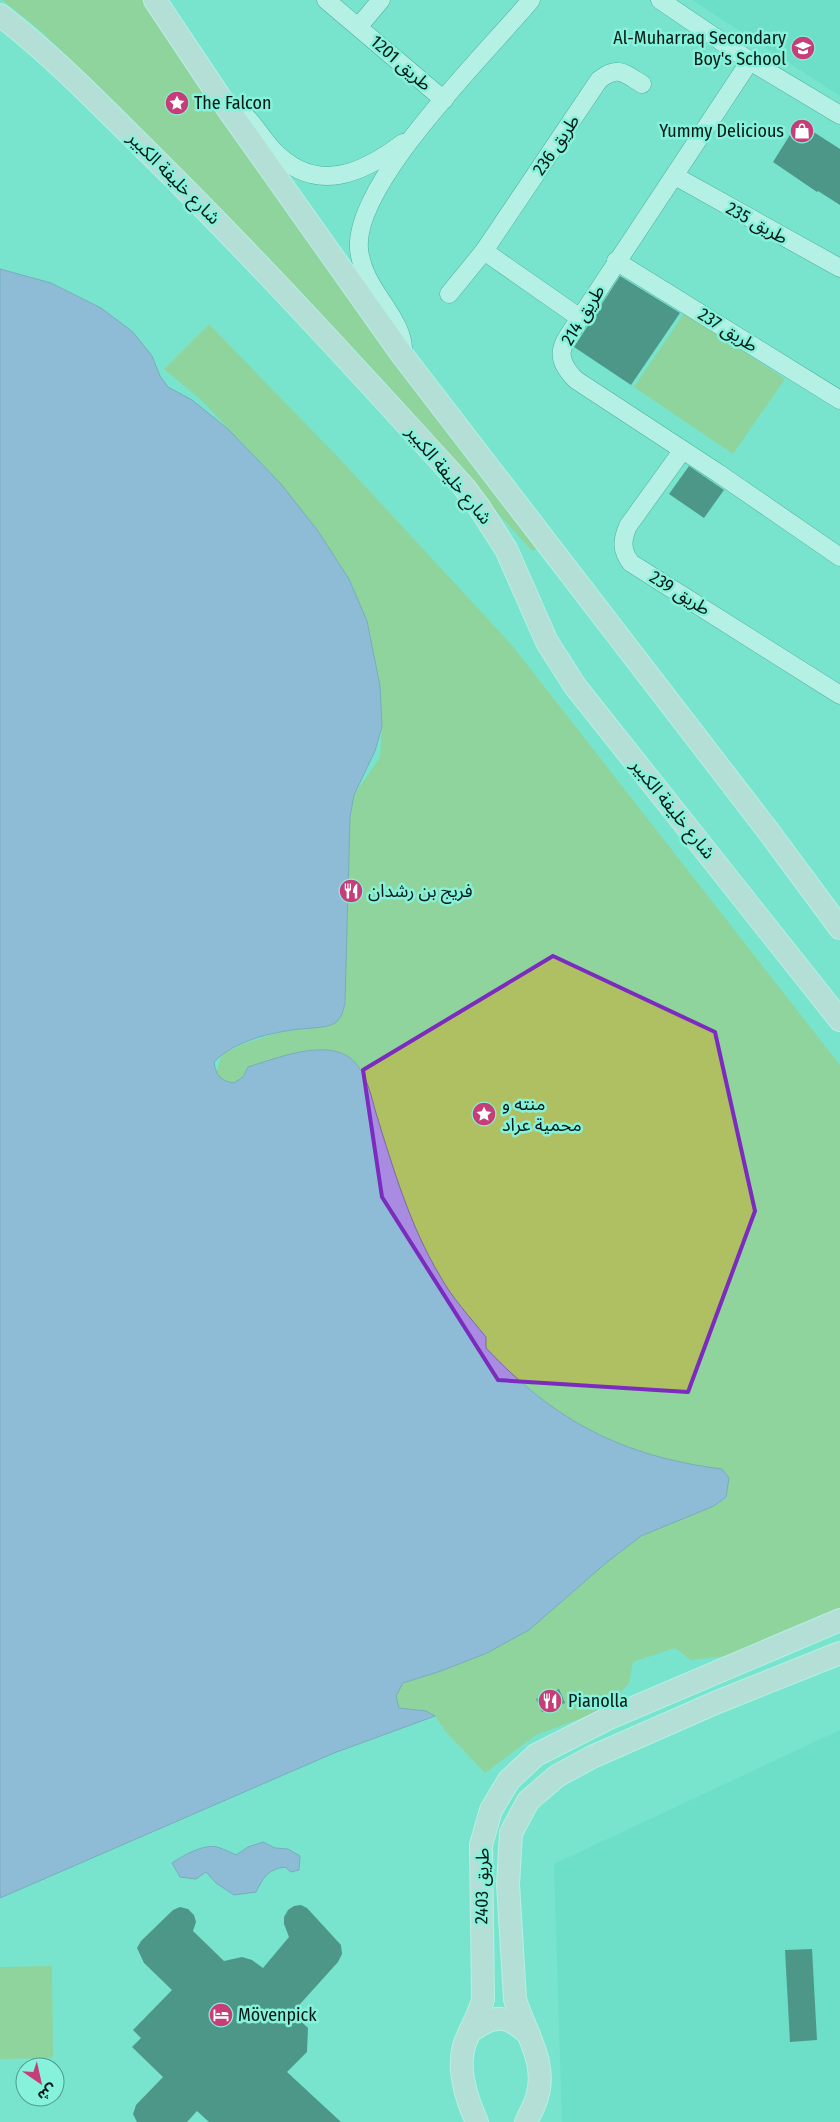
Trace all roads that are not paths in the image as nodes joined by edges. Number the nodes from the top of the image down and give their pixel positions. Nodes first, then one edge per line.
1 (155, 0) edge
2 (326, 0) edge
3 (381, 0) edge
4 (531, 0) edge
5 (660, 0) edge
6 (0, 15) edge
7 (358, 26) junction
8 (750, 61) junction
9 (642, 84) dead end
10 (444, 100) junction
11 (223, 102) junction
12 (840, 115) edge
13 (415, 133) junction
14 (675, 176) junction
15 (484, 251) junction
16 (616, 261) junction
17 (840, 268) edge
18 (449, 294) dead end
19 (580, 318) junction
20 (403, 356) junction
21 (840, 400) edge
22 (682, 452) junction
23 (840, 557) edge
24 (840, 695) edge
25 (840, 928) edge
26 (840, 1020) edge
27 (840, 1620) edge
28 (840, 1653) edge
29 (684, 1687) junction
30 (695, 1712) junction
31 (470, 2032) junction
32 (529, 2036) junction
33 (478, 2118) edge
34 (525, 2118) edge

1 - 11 main road, شارع خليفة الكبير
2 - 7 street, طريق 1201
3 - 7 street, طريق 1201
4 - 10 street
5 - 8 street
6 - 26 main road, شارع خليفة الكبير
7 - 10 street, طريق 1201
8 - 12 street
8 - 14 street, طريق 214
9 - 15 street, طريق 236
10 - 13 street
11 - 13 street
11 - 20 main road, شارع خليفة الكبير
13 - 20 street
14 - 16 street, طريق 214
14 - 17 street, طريق 235
15 - 18 street, طريق 236
15 - 19 street
16 - 19 street, طريق 214
16 - 21 street, طريق 237
19 - 22 street, طريق 214
20 - 25 main road, شارع خليفة الكبير
22 - 23 street, طريق 214
22 - 24 street, طريق 239
27 - 29 main road, طريق 2403
28 - 30 main road, طريق 2403
29 - 30 main road
29 - 31 main road, طريق 2403
30 - 32 main road, طريق 2403
31 - 32 main road
31 - 33 main road, طريق 2403
32 - 34 main road, طريق 2403

